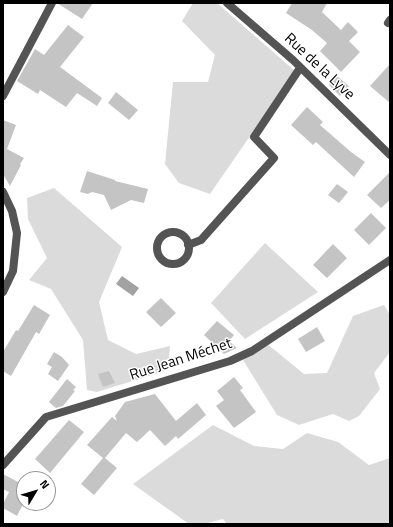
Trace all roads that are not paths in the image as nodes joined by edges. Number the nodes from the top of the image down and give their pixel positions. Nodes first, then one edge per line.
1 (52, 3) edge
2 (227, 3) edge
3 (300, 68) junction
4 (3, 96) edge
5 (390, 154) edge
6 (3, 192) edge
7 (188, 245) dead end
8 (390, 260) edge
9 (3, 292) edge
10 (3, 465) edge

1 - 4 street
2 - 3 street, Rue de la Lyve
3 - 5 street, Rue de la Lyve
3 - 7 street
6 - 9 street
8 - 10 street, Rue Jean Méchet

